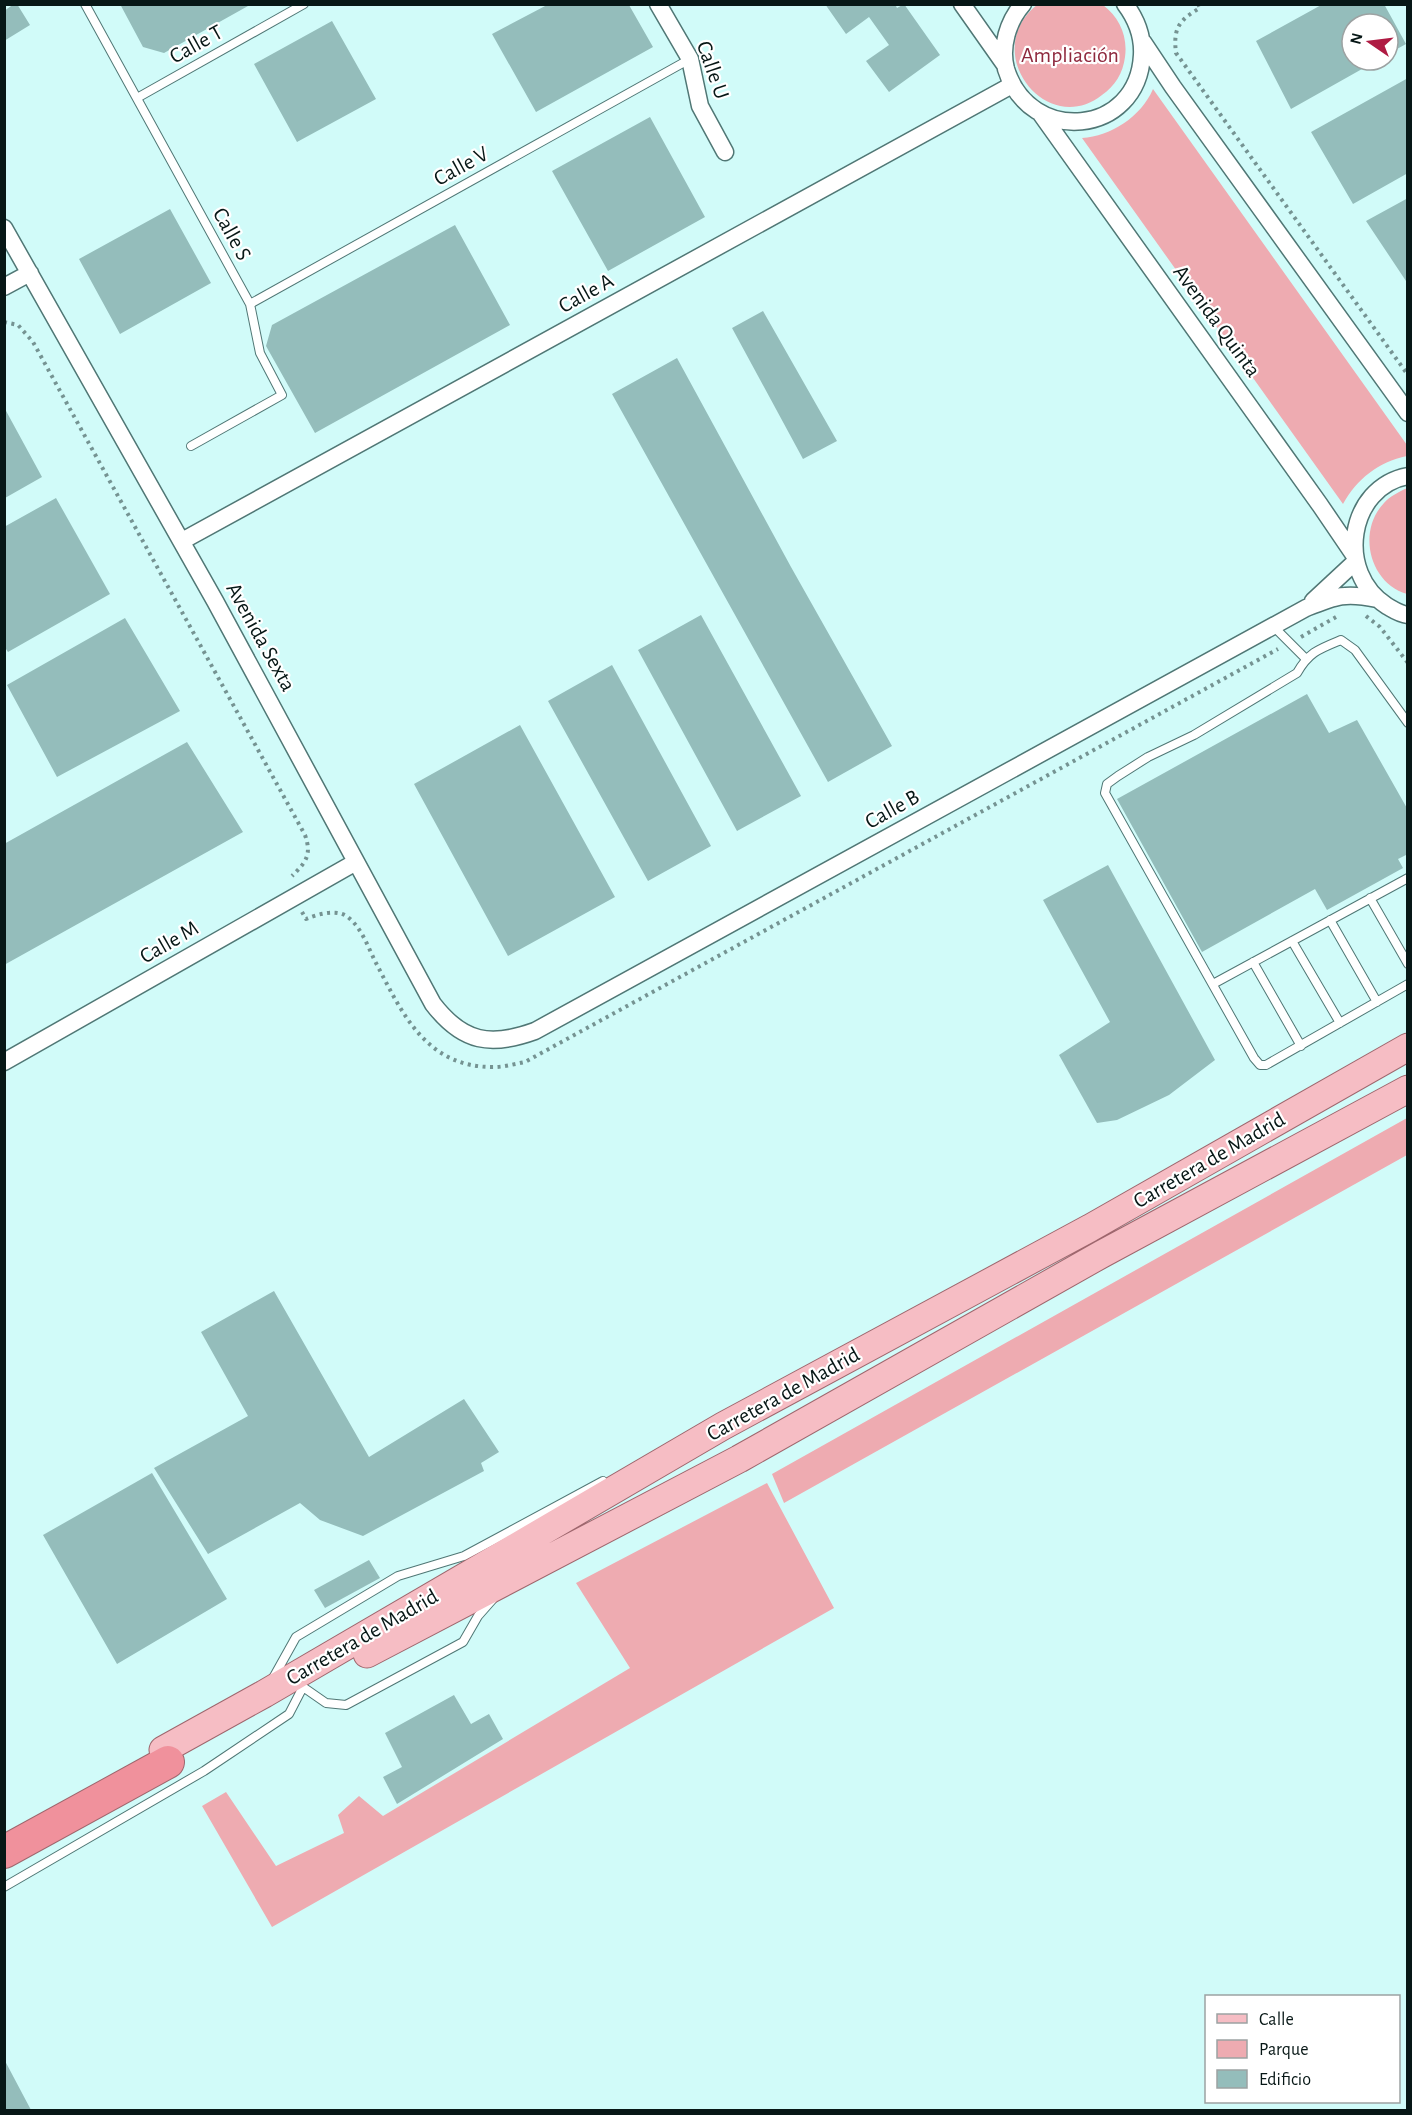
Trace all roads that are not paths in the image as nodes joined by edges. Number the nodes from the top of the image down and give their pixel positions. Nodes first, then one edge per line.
1 (85, 4) edge
2 (304, 4) edge
3 (658, 4) edge
4 (962, 4) edge
5 (1023, 4) edge
6 (1125, 4) edge
7 (1143, 42) junction
8 (690, 58) junction
9 (1005, 65) junction
10 (1012, 85) junction
11 (137, 98) junction
12 (1041, 114) junction
13 (725, 152) dead end
14 (4, 228) edge
15 (30, 273) junction
16 (4, 287) edge
17 (250, 304) junction
18 (1407, 413) edge
19 (191, 446) dead end
20 (1407, 476) edge
21 (182, 541) junction
22 (1354, 559) junction
23 (1377, 599) junction
24 (1306, 608) junction
25 (1405, 618) edge
26 (1273, 626) junction
27 (1306, 658) junction
28 (1407, 723) edge
29 (356, 862) junction
30 (1407, 878) edge
31 (1370, 898) junction
32 (1330, 920) junction
33 (1292, 941) junction
34 (1253, 962) junction
35 (1407, 964) edge
36 (1213, 984) junction
37 (1407, 984) edge
38 (1377, 1002) junction
39 (1340, 1023) junction
40 (497, 1041) joint
41 (1301, 1046) junction
42 (1407, 1047) edge
43 (4, 1062) edge
44 (1407, 1089) edge
45 (723, 1426) junction
46 (680, 1442) dead end
47 (607, 1479) dead end
48 (512, 1577) junction
49 (303, 1688) junction
50 (264, 1694) junction
51 (165, 1756) junction
52 (4, 1838) edge
53 (4, 1852) edge
54 (4, 1887) edge

1 - 11 lane, Calle S
2 - 11 lane, Calle T
3 - 8 street, Calle U
4 - 9 street
5 - 9 street
6 - 7 street
7 - 12 street
7 - 18 street
8 - 13 street, Calle U
8 - 17 lane, Calle V
9 - 10 street
10 - 12 street, Avenida Quinta
10 - 21 street, Calle A
11 - 17 lane, Calle S
12 - 22 street, Avenida Quinta
14 - 15 street, Avenida Sexta
15 - 16 street
15 - 21 street, Avenida Sexta
17 - 19 lane, Calle S
20 - 22 street
21 - 29 street, Avenida Sexta
22 - 23 street, Avenida Quinta
22 - 24 street, Calle B
23 - 24 street, Calle B
23 - 25 street
24 - 26 street, Calle B
26 - 27 lane
26 - 40 street, Calle B
27 - 28 lane
27 - 36 lane
29 - 40 street, Avenida Sexta
29 - 43 street, Calle M
30 - 31 lane
31 - 32 lane
31 - 35 lane
32 - 33 lane
32 - 38 lane
33 - 34 lane
33 - 39 lane
34 - 36 lane
34 - 41 lane
36 - 41 lane
37 - 38 lane
38 - 39 lane
39 - 41 lane
42 - 45 main road, Carretera de Madrid
44 - 48 main road, Carretera de Madrid
45 - 46 lane
45 - 50 main road, Carretera de Madrid
47 - 50 lane
48 - 49 main road, Carretera de Madrid
48 - 49 lane
49 - 51 main road, Carretera de Madrid
49 - 54 lane
50 - 51 main road, Carretera de Madrid
51 - 52 highway
51 - 53 highway

